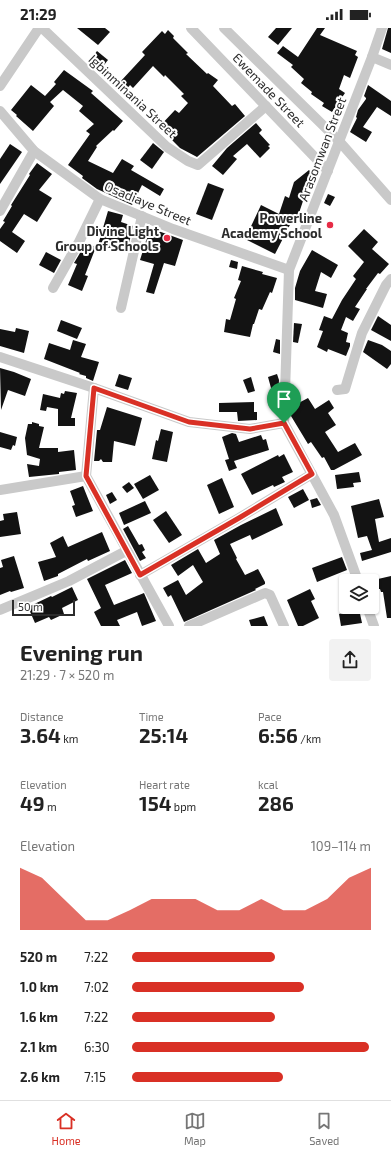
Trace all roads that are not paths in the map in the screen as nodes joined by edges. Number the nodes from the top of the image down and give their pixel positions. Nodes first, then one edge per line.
1 (39, 28) edge
2 (42, 28) edge
3 (191, 28) edge
4 (224, 28) edge
5 (382, 28) edge
6 (372, 58) junction
7 (391, 65) edge
8 (0, 86) edge
9 (266, 106) junction
10 (0, 111) edge
11 (339, 141) junction
12 (34, 151) junction
13 (328, 170) junction
14 (100, 199) junction
15 (391, 200) edge
16 (0, 211) edge
17 (142, 216) junction
18 (289, 270) junction
19 (391, 279) edge
20 (53, 288) dead end
21 (121, 308) dead end
22 (0, 357) edge
23 (94, 388) junction
24 (337, 390) dead end
25 (284, 423) junction
26 (312, 474) junction
27 (86, 476) junction
28 (0, 490) edge
29 (126, 551) junction
30 (355, 574) edge
31 (140, 575) junction
32 (0, 610) edge
33 (370, 614) edge
34 (169, 626) edge
35 (189, 626) edge
36 (284, 626) edge
37 (374, 626) edge

1 - 8 street
2 - 9 street, Igbinminania Street
3 - 9 street, Ewemade Street
4 - 11 street
5 - 6 street, Arasomwan Street
6 - 7 street
6 - 11 street, Arasomwan Street
9 - 13 street, Ewemade Street
10 - 12 street, Osadiaye Street
11 - 13 street, Arasomwan Street
11 - 15 street
12 - 14 street, Osadiaye Street
12 - 16 street
13 - 18 street, Arasomwan Street
14 - 17 street, Osadiaye Street
14 - 20 street
17 - 18 street, Osadiaye Street
17 - 21 street
18 - 25 street, Arasomwan Street
19 - 24 street
22 - 23 street
23 - 25 street
23 - 27 street
25 - 26 street
26 - 30 street
26 - 31 street
27 - 28 street
27 - 29 street
29 - 31 street
29 - 32 street
31 - 34 street
33 - 37 street
35 - 36 street

